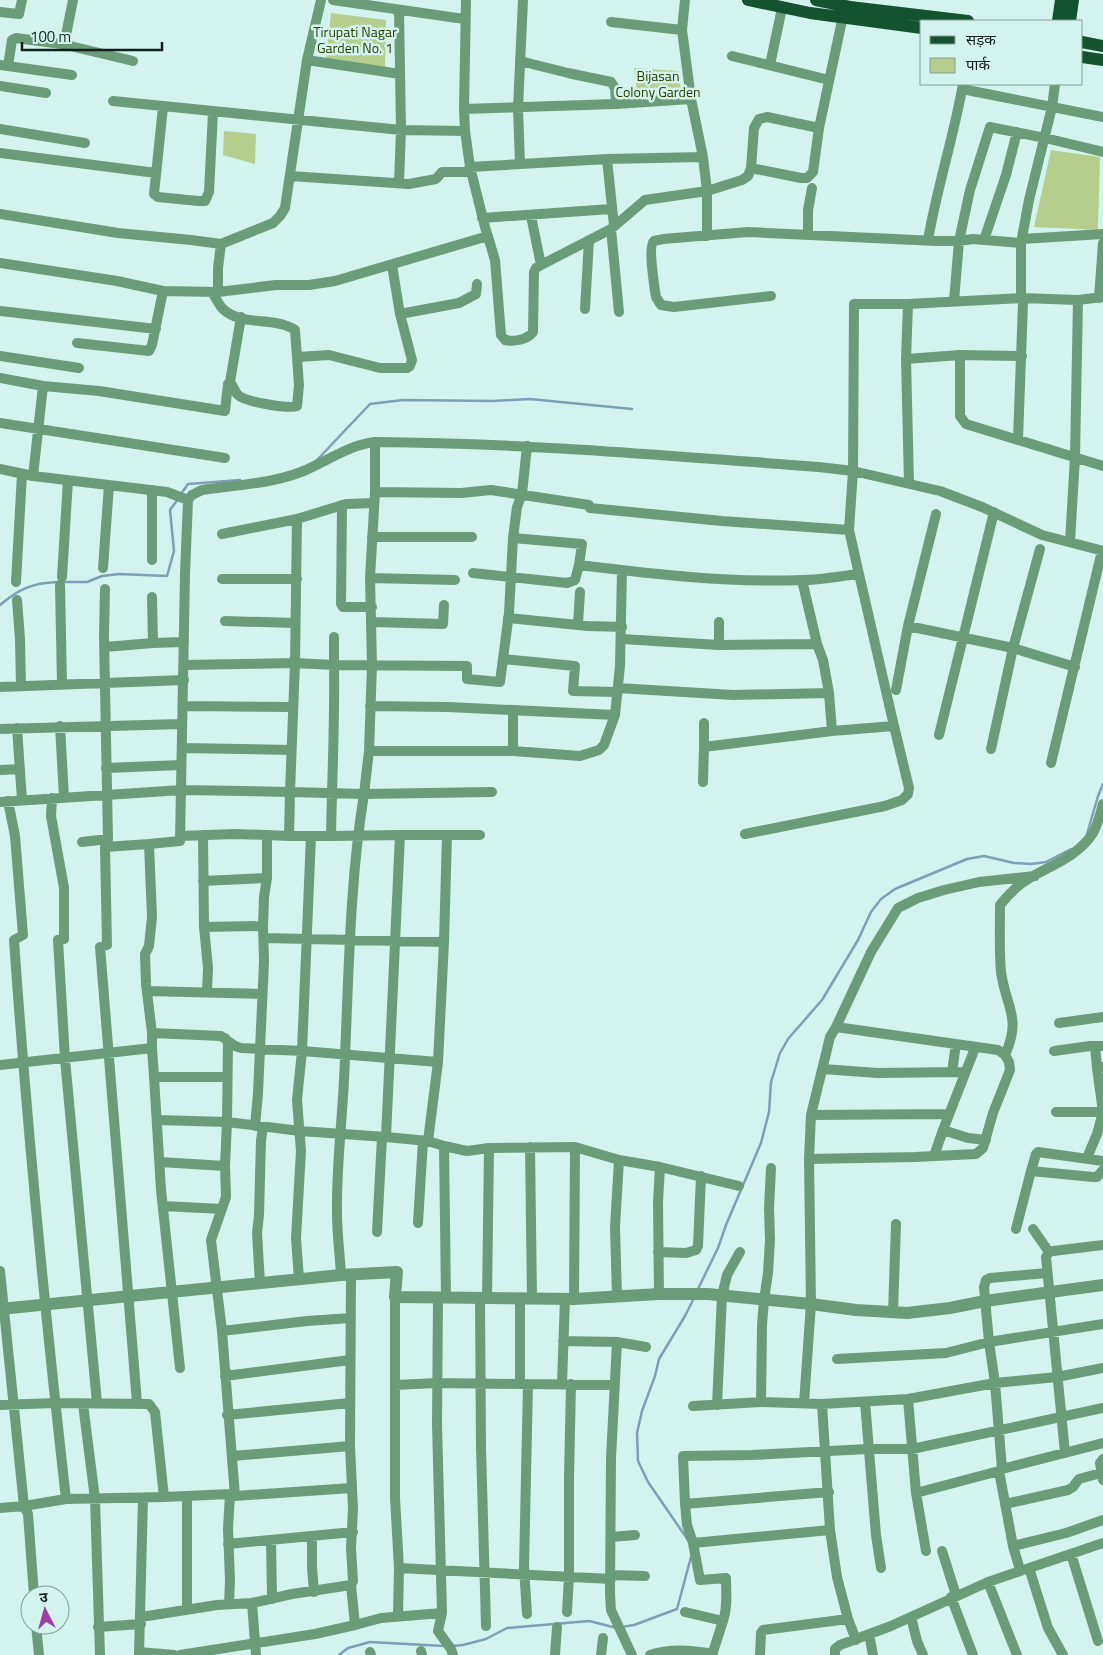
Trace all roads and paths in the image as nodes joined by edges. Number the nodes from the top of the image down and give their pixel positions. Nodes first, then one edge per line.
1 (22, 0) edge
2 (73, 0) edge
3 (321, 0) edge
4 (333, 0) edge
5 (466, 0) edge
6 (523, 0) edge
7 (685, 0) edge
8 (748, 0) edge
9 (816, 0) edge
10 (1061, 0) edge
11 (1073, 0) edge
12 (782, 8) junction
13 (399, 10) junction
14 (0, 12) edge
15 (843, 16) junction
16 (464, 19) junction
17 (960, 20) edge
18 (1058, 20) edge
19 (1070, 20) edge
20 (611, 22) dead end
21 (920, 28) edge
22 (682, 30) junction
23 (66, 36) dead end
24 (1083, 42) edge
25 (1103, 46) edge
26 (732, 56) dead end
27 (1083, 58) edge
28 (308, 60) junction
29 (1103, 60) edge
30 (132, 61) dead end
31 (520, 61) junction
32 (770, 65) junction
33 (4, 66) edge
34 (400, 74) junction
35 (72, 75) dead end
36 (829, 80) junction
37 (1055, 85) edge
38 (0, 86) edge
39 (962, 87) edge
40 (46, 93) dead end
41 (691, 99) junction
42 (113, 101) dead end
43 (616, 104) junction
44 (163, 107) junction
45 (1052, 107) junction
46 (518, 108) junction
47 (464, 109) junction
48 (213, 112) junction
49 (1103, 117) edge
50 (298, 119) junction
51 (818, 128) junction
52 (0, 129) edge
53 (401, 130) junction
54 (465, 131) junction
55 (1017, 132) junction
56 (1045, 138) junction
57 (85, 143) dead end
58 (1103, 152) edge
59 (0, 153) edge
60 (704, 157) junction
61 (607, 159) junction
62 (520, 164) junction
63 (470, 166) junction
64 (751, 168) junction
65 (156, 173) junction
66 (290, 176) junction
67 (399, 182) junction
68 (812, 188) dead end
69 (707, 191) junction
70 (611, 209) junction
71 (0, 214) edge
72 (531, 216) junction
73 (482, 218) junction
74 (612, 227) junction
75 (1103, 234) edge
76 (808, 235) junction
77 (488, 236) junction
78 (706, 236) junction
79 (589, 240) junction
80 (928, 240) junction
81 (984, 240) junction
82 (959, 241) junction
83 (1022, 241) junction
84 (222, 244) junction
85 (1103, 244) edge
86 (0, 263) edge
87 (392, 264) junction
88 (540, 265) junction
89 (477, 284) dead end
90 (163, 291) junction
91 (215, 292) junction
92 (771, 296) dead end
93 (1101, 297) edge
94 (1020, 298) junction
95 (1078, 300) junction
96 (954, 302) junction
97 (908, 304) junction
98 (585, 309) dead end
99 (0, 311) edge
100 (619, 312) dead end
101 (400, 314) junction
102 (241, 317) junction
103 (156, 329) junction
104 (77, 343) dead end
105 (0, 356) edge
106 (960, 356) junction
107 (1022, 356) junction
108 (298, 357) junction
109 (906, 360) junction
110 (79, 368) dead end
111 (0, 378) edge
112 (230, 382) junction
113 (43, 386) junction
114 (0, 423) edge
115 (38, 430) junction
116 (1018, 439) junction
117 (375, 442) junction
118 (527, 446) junction
119 (1076, 457) junction
120 (225, 458) dead end
121 (1103, 466) edge
122 (0, 469) edge
123 (853, 471) junction
124 (22, 474) junction
125 (33, 476) junction
126 (68, 480) junction
127 (909, 483) junction
128 (109, 485) junction
129 (152, 490) junction
130 (522, 494) junction
131 (374, 497) junction
132 (185, 499) junction
133 (342, 505) junction
134 (994, 512) junction
135 (936, 514) dead end
136 (297, 518) junction
137 (848, 530) junction
138 (222, 534) dead end
139 (372, 537) junction
140 (472, 538) dead end
141 (513, 538) junction
142 (1070, 542) junction
143 (1040, 549) dead end
144 (1103, 551) edge
145 (152, 560) dead end
146 (579, 564) junction
147 (103, 568) dead end
148 (622, 570) junction
149 (473, 573) dead end
150 (859, 574) junction
151 (511, 576) junction
152 (370, 578) junction
153 (222, 579) dead end
154 (297, 579) junction
155 (455, 580) dead end
156 (802, 580) junction
157 (16, 582) dead end
158 (105, 589) dead end
159 (580, 592) dead end
160 (152, 597) dead end
161 (16, 600) dead end
162 (444, 605) dead end
163 (372, 607) junction
164 (508, 618) junction
165 (225, 622) dead end
166 (372, 622) junction
167 (719, 622) dead end
168 (296, 623) junction
169 (578, 624) junction
170 (908, 626) junction
171 (622, 627) junction
172 (334, 637) dead end
173 (962, 638) junction
174 (622, 639) junction
175 (184, 642) junction
176 (153, 643) junction
177 (817, 644) junction
178 (719, 645) junction
179 (105, 646) junction
180 (1013, 648) junction
181 (503, 659) junction
182 (295, 663) junction
183 (184, 665) junction
184 (334, 665) junction
185 (372, 665) junction
186 (1075, 667) junction
187 (184, 680) junction
188 (104, 682) junction
189 (62, 684) junction
190 (21, 686) junction
191 (0, 687) edge
192 (618, 690) junction
193 (896, 690) dead end
194 (829, 692) junction
195 (184, 706) junction
196 (370, 706) junction
197 (293, 707) junction
198 (513, 710) junction
199 (615, 715) junction
200 (704, 723) dead end
201 (182, 724) junction
202 (60, 726) junction
203 (106, 726) junction
204 (894, 726) junction
205 (17, 728) junction
206 (0, 729) edge
207 (832, 731) junction
208 (938, 735) dead end
209 (704, 747) junction
210 (182, 748) junction
211 (991, 749) dead end
212 (291, 750) junction
213 (369, 751) junction
214 (513, 751) junction
215 (1051, 763) dead end
216 (182, 765) junction
217 (106, 768) junction
218 (20, 769) junction
219 (0, 770) edge
220 (704, 782) dead end
221 (182, 790) junction
222 (290, 792) junction
223 (492, 792) dead end
224 (331, 793) junction
225 (364, 794) junction
226 (106, 795) junction
227 (52, 798) junction
228 (64, 798) junction
229 (22, 800) junction
230 (4, 802) edge
231 (1103, 804) edge
232 (745, 834) dead end
233 (203, 835) junction
234 (267, 835) junction
235 (400, 835) junction
236 (447, 835) junction
237 (480, 835) dead end
238 (180, 836) junction
239 (289, 836) junction
240 (311, 836) junction
241 (331, 836) junction
242 (357, 837) junction
243 (82, 842) dead end
244 (106, 843) junction
245 (149, 844) junction
246 (1035, 876) junction
247 (267, 878) junction
248 (203, 881) junction
249 (264, 926) junction
250 (204, 927) junction
251 (264, 938) junction
252 (306, 939) junction
253 (350, 940) junction
254 (395, 941) junction
255 (444, 942) junction
256 (147, 991) junction
257 (207, 992) junction
258 (261, 994) junction
259 (1103, 1017) edge
260 (1059, 1023) dead end
261 (836, 1027) junction
262 (152, 1033) junction
263 (225, 1038) junction
264 (956, 1044) junction
265 (1099, 1046) edge
266 (152, 1048) junction
267 (975, 1048) junction
268 (260, 1049) junction
269 (302, 1051) junction
270 (1054, 1051) dead end
271 (108, 1054) junction
272 (1005, 1055) junction
273 (346, 1056) junction
274 (65, 1059) junction
275 (389, 1059) junction
276 (22, 1062) junction
277 (438, 1062) junction
278 (0, 1065) edge
279 (1100, 1067) edge
280 (822, 1069) junction
281 (952, 1072) junction
282 (964, 1072) junction
283 (154, 1077) junction
284 (227, 1078) junction
285 (1056, 1112) dead end
286 (1103, 1112) edge
287 (949, 1114) junction
288 (811, 1116) junction
289 (157, 1120) junction
290 (227, 1122) junction
291 (259, 1127) junction
292 (943, 1130) junction
293 (300, 1131) junction
294 (340, 1134) junction
295 (384, 1137) junction
296 (986, 1140) junction
297 (425, 1141) junction
298 (444, 1146) junction
299 (575, 1146) junction
300 (530, 1147) junction
301 (489, 1148) junction
302 (934, 1156) junction
303 (1087, 1158) junction
304 (809, 1159) junction
305 (619, 1160) junction
306 (1103, 1161) edge
307 (160, 1162) junction
308 (225, 1166) junction
309 (660, 1167) junction
310 (771, 1168) dead end
311 (1103, 1170) edge
312 (1031, 1171) junction
313 (701, 1176) junction
314 (739, 1186) dead end
315 (163, 1206) junction
316 (222, 1209) junction
317 (418, 1222) dead end
318 (896, 1224) dead end
319 (1016, 1229) dead end
320 (1033, 1229) dead end
321 (377, 1232) dead end
322 (1103, 1245) edge
323 (658, 1252) junction
324 (740, 1252) dead end
325 (1049, 1252) junction
326 (0, 1271) edge
327 (1047, 1273) junction
328 (346, 1274) junction
329 (299, 1279) junction
330 (260, 1283) junction
331 (1103, 1286) edge
332 (216, 1288) junction
333 (172, 1292) junction
334 (659, 1294) junction
335 (1049, 1294) junction
336 (129, 1295) junction
337 (617, 1296) junction
338 (722, 1296) junction
339 (395, 1297) junction
340 (442, 1298) junction
341 (483, 1298) junction
342 (526, 1298) junction
343 (569, 1299) junction
344 (764, 1300) junction
345 (87, 1301) junction
346 (985, 1302) junction
347 (811, 1304) junction
348 (45, 1305) junction
349 (2, 1309) edge
350 (893, 1313) junction
351 (351, 1318) junction
352 (1103, 1324) edge
353 (222, 1331) junction
354 (1054, 1333) junction
355 (563, 1341) junction
356 (617, 1342) junction
357 (989, 1342) junction
358 (646, 1347) dead end
359 (838, 1359) dead end
360 (350, 1360) junction
361 (180, 1368) dead end
362 (1103, 1368) edge
363 (225, 1376) junction
364 (1057, 1377) junction
365 (437, 1383) junction
366 (995, 1383) junction
367 (524, 1384) junction
368 (567, 1384) junction
369 (395, 1385) junction
370 (479, 1385) junction
371 (614, 1385) junction
372 (908, 1399) junction
373 (761, 1402) junction
374 (865, 1402) junction
375 (55, 1403) junction
376 (97, 1403) junction
377 (350, 1403) junction
378 (804, 1403) junction
379 (83, 1404) junction
380 (137, 1404) junction
381 (822, 1404) junction
382 (0, 1405) edge
383 (13, 1405) junction
384 (717, 1405) junction
385 (693, 1406) dead end
386 (1103, 1408) edge
387 (227, 1415) junction
388 (1061, 1417) junction
389 (999, 1429) junction
390 (1103, 1443) edge
391 (350, 1446) junction
392 (868, 1449) junction
393 (912, 1449) junction
394 (824, 1452) junction
395 (1065, 1453) junction
396 (233, 1456) junction
397 (1103, 1460) edge
398 (1001, 1470) junction
399 (1102, 1477) edge
400 (351, 1488) junction
401 (829, 1492) junction
402 (916, 1493) junction
403 (232, 1495) junction
404 (187, 1496) junction
405 (164, 1497) junction
406 (144, 1498) junction
407 (66, 1499) junction
408 (95, 1499) junction
409 (685, 1504) junction
410 (1005, 1504) junction
411 (24, 1506) junction
412 (0, 1508) edge
413 (1103, 1520) edge
414 (830, 1530) junction
415 (353, 1532) junction
416 (635, 1535) dead end
417 (312, 1536) junction
418 (611, 1537) junction
419 (271, 1540) junction
420 (694, 1543) junction
421 (1103, 1543) edge
422 (228, 1544) junction
423 (1013, 1546) junction
424 (926, 1551) dead end
425 (942, 1551) dead end
426 (1071, 1554) junction
427 (399, 1568) junction
428 (881, 1568) dead end
429 (1024, 1569) junction
430 (440, 1570) junction
431 (484, 1573) junction
432 (524, 1574) junction
433 (645, 1576) dead end
434 (569, 1577) junction
435 (611, 1577) junction
436 (988, 1582) junction
437 (33, 1585) edge
438 (351, 1585) junction
439 (314, 1592) junction
440 (953, 1596) junction
441 (272, 1599) junction
442 (252, 1603) junction
443 (229, 1604) junction
444 (187, 1610) junction
445 (566, 1612) dead end
446 (685, 1612) dead end
447 (442, 1613) junction
448 (527, 1614) dead end
449 (398, 1615) junction
450 (911, 1617) junction
451 (848, 1619) junction
452 (141, 1620) junction
453 (723, 1621) junction
454 (355, 1625) junction
455 (486, 1626) dead end
456 (98, 1627) junction
457 (557, 1627) dead end
458 (868, 1634) junction
459 (37, 1635) edge
460 (603, 1638) dead end
461 (856, 1640) junction
462 (1098, 1640) dead end
463 (255, 1644) junction
464 (452, 1652) edge
465 (139, 1653) edge
466 (712, 1654) edge
467 (38, 1655) edge
468 (100, 1655) edge
469 (174, 1655) edge
470 (180, 1655) edge
471 (256, 1655) edge
472 (555, 1655) edge
473 (601, 1655) edge
474 (632, 1655) edge
475 (650, 1655) edge
476 (760, 1655) edge
477 (835, 1655) edge
478 (873, 1655) edge
479 (923, 1655) edge
480 (973, 1655) edge
481 (1017, 1655) edge
482 (1063, 1655) edge

1 - 14 street
2 - 23 street
3 - 28 street
4 - 13 street
5 - 16 street
6 - 31 street
7 - 22 street
8 - 12 main road
9 - 17 main road
10 - 18 main road
11 - 19 main road
12 - 15 main road
12 - 32 street
13 - 16 street
13 - 34 street
15 - 21 main road
15 - 36 street
16 - 47 street
20 - 22 street
22 - 41 street
24 - 25 main road
26 - 32 street
27 - 29 main road
28 - 34 street
28 - 50 street
30 - 33 street
31 - 43 street
31 - 46 street
32 - 36 street
33 - 35 street
34 - 53 street
36 - 51 street
37 - 45 street
38 - 40 street
39 - 45 street
39 - 80 street
41 - 43 street
41 - 60 street
42 - 44 street
43 - 46 street
44 - 48 street
44 - 65 street
45 - 49 street
45 - 56 street
46 - 47 street
46 - 62 street
47 - 54 street
48 - 50 street
48 - 65 street
50 - 53 street
50 - 66 street
51 - 64 street
51 - 64 street
52 - 57 street
53 - 54 street
53 - 67 street
54 - 63 street
55 - 56 street
55 - 81 street
55 - 82 street
56 - 58 street
56 - 83 street
59 - 65 street
60 - 61 street
60 - 69 street
61 - 62 street
61 - 70 street
62 - 63 street
63 - 67 street
63 - 73 street
64 - 69 street
66 - 67 street
66 - 84 street
68 - 76 street
69 - 74 street
69 - 78 street
70 - 72 street
70 - 74 street
71 - 84 street
72 - 73 street
72 - 88 street
73 - 77 street
74 - 79 street
74 - 100 street
75 - 83 street
76 - 78 street
76 - 80 street
77 - 87 street
77 - 88 street
78 - 92 street
79 - 88 street
79 - 98 street
80 - 82 street
81 - 82 street
81 - 83 street
82 - 96 street
83 - 94 street
84 - 91 street
85 - 93 street
86 - 90 street
87 - 91 street
87 - 101 street
89 - 101 street
90 - 91 street
90 - 103 street
91 - 102 street
93 - 95 street
94 - 95 street
94 - 96 street
94 - 107 street
95 - 119 street
96 - 97 street
97 - 109 street
97 - 123 street
99 - 103 street
101 - 108 street
102 - 108 street
102 - 112 street
103 - 104 street
105 - 110 street
106 - 107 street
106 - 109 street
106 - 116 street
107 - 116 street
108 - 112 street
109 - 127 street
111 - 113 street
112 - 113 street
113 - 115 street
114 - 115 street
115 - 120 street
115 - 125 street
116 - 119 street
117 - 118 street
117 - 131 street
117 - 132 street
118 - 123 street
118 - 130 street
119 - 121 street
119 - 142 street
122 - 124 street
123 - 127 street
123 - 137 street
124 - 125 street
124 - 157 street
125 - 126 street
126 - 128 street
126 - 189 street
127 - 134 street
128 - 129 street
128 - 147 street
129 - 132 street
129 - 145 street
130 - 131 street
130 - 137 street
130 - 141 street
131 - 133 street
131 - 139 street
132 - 175 street
133 - 136 street
133 - 163 street
134 - 142 street
134 - 173 street
135 - 170 street
136 - 138 street
136 - 154 street
137 - 150 street
139 - 140 street
139 - 152 street
141 - 146 street
141 - 151 street
142 - 144 street
143 - 180 street
144 - 186 street
146 - 148 street
146 - 151 street
148 - 156 street
148 - 171 street
149 - 151 street
150 - 156 street
150 - 204 street
151 - 164 street
152 - 155 street
152 - 163 street
153 - 154 street
154 - 168 street
156 - 177 street
158 - 179 street
159 - 169 street
160 - 176 street
161 - 190 street
162 - 166 street
163 - 166 street
164 - 169 street
164 - 181 street
165 - 168 street
166 - 185 street
167 - 178 street
168 - 182 street
169 - 171 street
170 - 173 street
170 - 193 street
171 - 174 street
172 - 184 street
173 - 180 street
173 - 208 street
174 - 178 street
174 - 192 street
175 - 176 street
175 - 183 street
176 - 179 street
177 - 178 street
177 - 194 street
179 - 188 street
180 - 186 street
180 - 211 street
181 - 185 street
181 - 192 street
182 - 183 street
182 - 184 street
182 - 197 street
183 - 187 street
184 - 185 street
184 - 224 street
185 - 196 street
186 - 215 street
187 - 188 street
187 - 195 street
188 - 189 street
188 - 203 street
189 - 190 street
190 - 191 street
192 - 194 street
192 - 199 street
194 - 207 street
195 - 197 street
195 - 201 street
196 - 198 street
196 - 213 street
197 - 212 street
198 - 199 street
198 - 214 street
199 - 214 street
200 - 209 street
201 - 203 street
201 - 210 street
202 - 203 street
202 - 205 street
202 - 228 street
203 - 217 street
204 - 207 street
204 - 232 street
205 - 206 street
205 - 218 street
207 - 209 street
209 - 220 street
210 - 212 street
210 - 216 street
212 - 222 street
213 - 214 street
213 - 225 street
216 - 217 street
216 - 221 street
217 - 226 street
218 - 219 street
218 - 229 street
221 - 222 street
221 - 226 street
221 - 238 street
222 - 224 street
222 - 239 street
223 - 225 street
224 - 225 street
224 - 241 street
225 - 242 street
226 - 228 street
226 - 244 street
227 - 228 street
227 - 229 street
227 - 274 street
229 - 230 street
230 - 276 street
231 - 246 street
233 - 234 street
233 - 238 street
233 - 248 street
234 - 239 street
234 - 247 street
235 - 236 street
235 - 242 street
235 - 254 street
236 - 237 street
236 - 255 street
238 - 245 street
239 - 240 street
240 - 241 street
240 - 252 street
241 - 242 street
242 - 253 street
243 - 244 street
244 - 245 street
244 - 271 street
245 - 256 street
246 - 261 street
246 - 272 street
247 - 248 street
247 - 249 street
248 - 250 street
249 - 250 street
249 - 251 street
250 - 257 street
251 - 252 street
251 - 258 street
252 - 253 street
252 - 269 street
253 - 254 street
253 - 273 street
254 - 255 street
254 - 275 street
255 - 277 street
256 - 257 street
256 - 262 street
257 - 258 street
258 - 268 street
259 - 260 street
261 - 264 street
261 - 280 street
262 - 263 street
262 - 266 street
263 - 268 street
263 - 284 street
264 - 267 street
264 - 281 street
265 - 270 street
265 - 279 street
266 - 271 street
266 - 283 street
267 - 272 street
267 - 282 street
268 - 269 street
268 - 291 street
269 - 273 street
269 - 293 street
271 - 274 street
271 - 336 street
272 - 296 street
273 - 275 street
273 - 294 street
274 - 276 street
274 - 345 street
275 - 277 street
275 - 295 street
276 - 278 street
276 - 348 street
277 - 297 street
279 - 286 street
280 - 281 street
280 - 288 street
281 - 282 street
282 - 287 street
283 - 284 street
283 - 289 street
284 - 290 street
285 - 286 street
286 - 303 street
287 - 288 street
287 - 292 street
288 - 304 street
289 - 290 street
289 - 307 street
290 - 291 street
290 - 308 street
291 - 293 street
291 - 330 street
292 - 296 street
292 - 302 street
293 - 294 street
293 - 329 street
294 - 295 street
294 - 328 street
295 - 297 street
295 - 321 street
296 - 302 street
297 - 298 street
297 - 317 street
298 - 301 street
298 - 340 street
299 - 300 street
299 - 305 street
299 - 343 street
300 - 301 street
300 - 342 street
301 - 341 street
302 - 304 street
303 - 306 street
303 - 312 street
304 - 347 street
305 - 309 street
305 - 337 street
307 - 308 street
307 - 315 street
308 - 316 street
309 - 313 street
309 - 323 street
310 - 344 street
311 - 312 street
312 - 319 street
313 - 314 street
313 - 323 street
315 - 316 street
315 - 333 street
316 - 332 street
318 - 350 street
320 - 325 street
322 - 325 street
323 - 334 street
324 - 338 street
325 - 327 street
326 - 349 street
327 - 335 street
327 - 346 street
328 - 329 street
328 - 339 street
328 - 351 street
329 - 330 street
330 - 332 street
331 - 335 street
332 - 333 street
332 - 353 street
333 - 336 street
333 - 361 street
334 - 337 street
334 - 338 street
335 - 346 street
335 - 354 street
336 - 345 street
336 - 380 street
337 - 343 street
338 - 344 street
338 - 384 street
339 - 340 street
339 - 369 street
340 - 341 street
340 - 365 street
341 - 342 street
341 - 370 street
342 - 343 street
342 - 367 street
343 - 355 street
344 - 347 street
344 - 373 street
345 - 348 street
345 - 376 street
346 - 350 street
346 - 357 street
347 - 350 street
347 - 378 street
348 - 349 street
348 - 375 street
349 - 383 street
351 - 353 street
351 - 360 street
352 - 354 street
353 - 363 street
354 - 357 street
354 - 364 street
355 - 356 street
355 - 368 street
356 - 358 street
356 - 371 street
357 - 359 street
357 - 366 street
360 - 363 street
360 - 377 street
362 - 364 street
363 - 387 street
364 - 366 street
364 - 388 street
365 - 369 street
365 - 370 street
365 - 430 street
366 - 372 street
366 - 389 street
367 - 368 street
367 - 370 street
367 - 432 street
368 - 371 street
368 - 434 street
369 - 427 street
370 - 431 street
371 - 418 street
372 - 374 street
372 - 393 street
373 - 378 street
373 - 384 street
374 - 381 street
374 - 392 street
375 - 379 street
375 - 383 street
375 - 407 street
376 - 379 street
376 - 380 street
377 - 387 street
377 - 391 street
378 - 381 street
379 - 408 street
380 - 405 street
381 - 394 street
382 - 383 street
383 - 411 street
384 - 385 street
386 - 388 street
387 - 396 street
388 - 389 street
388 - 395 street
389 - 393 street
389 - 398 street
390 - 395 street
391 - 396 street
391 - 400 street
392 - 393 street
392 - 394 street
392 - 428 street
393 - 402 street
394 - 401 street
394 - 409 street
395 - 398 street
396 - 403 street
397 - 399 street
398 - 402 street
398 - 410 street
399 - 410 street
400 - 403 street
400 - 415 street
401 - 409 street
401 - 414 street
402 - 424 street
403 - 404 street
403 - 422 street
404 - 405 street
404 - 444 street
405 - 406 street
406 - 408 street
406 - 452 street
407 - 408 street
407 - 411 street
408 - 456 street
409 - 420 street
410 - 423 street
411 - 412 street
411 - 437 street
413 - 423 street
414 - 420 street
414 - 451 street
415 - 417 street
415 - 438 street
416 - 418 street
417 - 419 street
417 - 439 street
418 - 435 street
419 - 422 street
419 - 441 street
420 - 453 street
421 - 426 street
422 - 443 street
423 - 429 street
425 - 440 street
426 - 429 street
426 - 462 street
427 - 430 street
427 - 449 street
429 - 436 street
429 - 482 street
430 - 431 street
430 - 447 street
431 - 432 street
431 - 455 street
432 - 434 street
432 - 448 street
433 - 435 street
434 - 435 street
434 - 445 street
435 - 474 street
436 - 440 street
436 - 481 street
438 - 439 street
438 - 454 street
439 - 441 street
440 - 450 street
440 - 480 street
441 - 442 street
442 - 443 street
442 - 463 street
443 - 444 street
444 - 452 street
446 - 453 street
447 - 449 street
447 - 464 street
449 - 454 street
450 - 458 street
450 - 479 street
451 - 461 street
451 - 476 street
452 - 456 street
452 - 465 street
453 - 466 street
454 - 463 street
456 - 468 street
457 - 472 street
458 - 461 street
458 - 478 street
459 - 467 street
460 - 473 street
461 - 477 street
463 - 470 street
463 - 471 street
465 - 469 street
466 - 475 street

